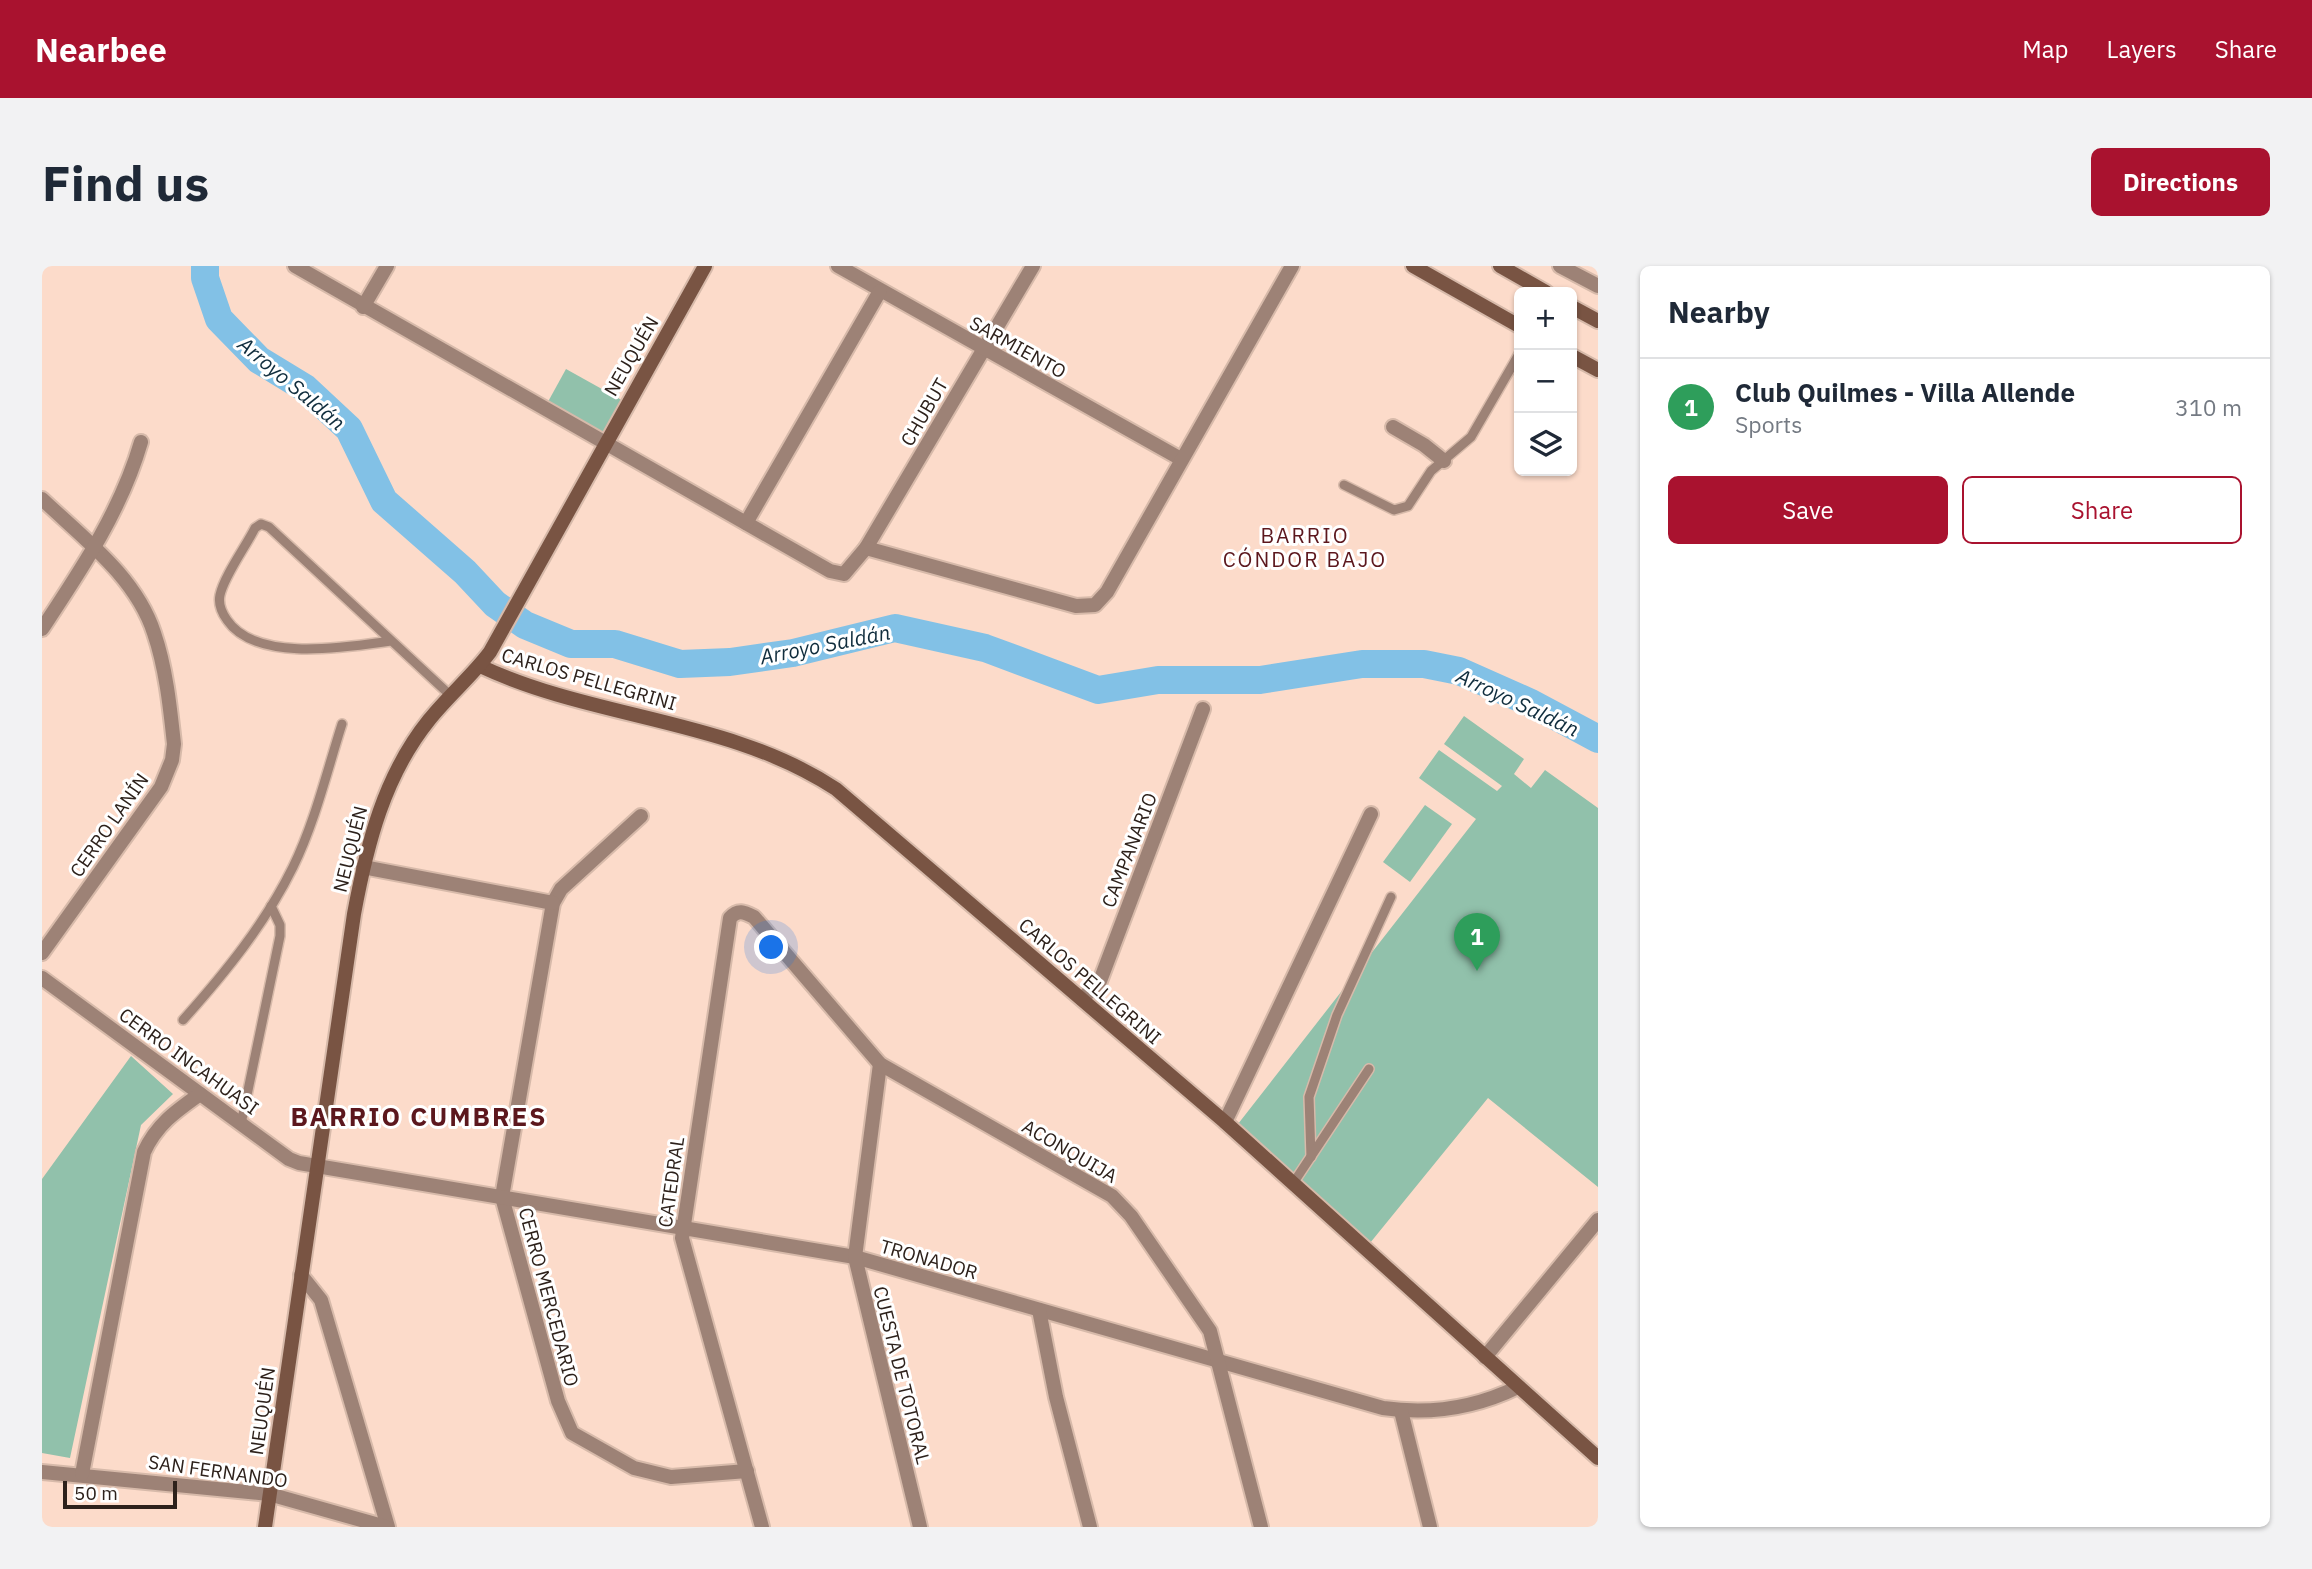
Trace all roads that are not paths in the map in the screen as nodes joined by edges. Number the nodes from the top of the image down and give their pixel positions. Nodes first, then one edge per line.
1 (295, 266) edge
2 (387, 266) edge
3 (705, 266) edge
4 (838, 266) edge
5 (1033, 266) edge
6 (1292, 266) edge
7 (1413, 266) edge
8 (1500, 266) edge
9 (1560, 266) edge
10 (1598, 286) edge
11 (1537, 287) edge
12 (880, 291) junction
13 (363, 307) junction
14 (1577, 310) edge
15 (1598, 321) edge
16 (1514, 323) edge
17 (983, 350) junction
18 (1577, 359) edge
19 (1514, 363) edge
20 (1598, 370) edge
21 (1393, 427) dead end
22 (141, 442) dead end
23 (604, 443) junction
24 (1181, 459) junction
25 (1444, 461) junction
26 (1344, 485) dead end
27 (42, 499) edge
28 (746, 523) junction
29 (866, 548) junction
30 (95, 549) junction
31 (42, 629) edge
32 (391, 641) junction
33 (480, 666) junction
34 (450, 695) junction
35 (1203, 709) dead end
36 (342, 724) dead end
37 (1371, 814) dead end
38 (641, 816) dead end
39 (363, 866) junction
40 (1391, 897) dead end
41 (553, 903) junction
42 (271, 906) junction
43 (730, 918) joint
44 (42, 953) edge
45 (42, 978) edge
46 (1082, 999) junction
47 (183, 1020) dead end
48 (880, 1064) junction
49 (1369, 1069) dead end
50 (200, 1094) junction
51 (1224, 1122) junction
52 (242, 1124) junction
53 (1311, 1157) junction
54 (317, 1166) junction
55 (1292, 1185) junction
56 (502, 1197) junction
57 (1598, 1220) edge
58 (682, 1226) junction
59 (855, 1257) junction
60 (301, 1275) junction
61 (1039, 1310) junction
62 (1485, 1357) junction
63 (1218, 1359) junction
64 (1518, 1387) junction
65 (1401, 1411) junction
66 (1598, 1458) edge
67 (747, 1471) junction
68 (42, 1472) edge
69 (82, 1475) junction
70 (270, 1494) junction
71 (265, 1527) edge
72 (387, 1527) edge
73 (762, 1527) edge
74 (920, 1527) edge
75 (1090, 1527) edge
76 (1261, 1527) edge
77 (1430, 1527) edge

1 - 13 street
2 - 13 street
3 - 23 main road, NEUQUÉN
4 - 12 street, SARMIENTO
5 - 17 street, CHUBUT
6 - 24 street
7 - 16 main road
8 - 11 main road
9 - 10 street
12 - 17 street, SARMIENTO
12 - 28 street
13 - 23 street
14 - 15 main road
17 - 24 street, SARMIENTO
17 - 29 street, CHUBUT
18 - 20 main road
19 - 25 lane
21 - 25 street
22 - 30 street
23 - 28 street
23 - 33 main road, NEUQUÉN
24 - 29 street
25 - 26 lane
27 - 30 street, CERRO LANÍN
28 - 29 street, CHUBUT
30 - 31 street
30 - 44 street, CERRO LANÍN
32 - 32 lane
32 - 34 lane
33 - 34 main road, NEUQUÉN
33 - 46 main road, CARLOS PELLEGRINI
34 - 39 main road, NEUQUÉN
35 - 46 street, CAMPANARIO
36 - 42 lane
37 - 51 street
38 - 41 street
39 - 41 street
39 - 54 main road, NEUQUÉN
40 - 53 lane
41 - 56 street, CERRO MERCEDARIO
42 - 47 lane
42 - 52 lane
43 - 48 street, ACONQUIJA
43 - 58 street, CATEDRAL
45 - 50 street, CERRO INCAHUASI
46 - 51 main road, CARLOS PELLEGRINI
48 - 59 street, CUESTA DE TOTORAL
48 - 63 street, ACONQUIJA
49 - 53 lane
50 - 52 street, CERRO INCAHUASI
50 - 69 street
51 - 55 main road, CARLOS PELLEGRINI
52 - 54 street, CERRO INCAHUASI
53 - 55 lane
54 - 56 street, TRONADOR
54 - 60 main road, NEUQUÉN
55 - 62 main road, CARLOS PELLEGRINI
56 - 58 street, TRONADOR
56 - 67 street, CERRO MERCEDARIO
57 - 62 street
58 - 59 street, TRONADOR
58 - 67 street, CATEDRAL
59 - 61 street, TRONADOR
59 - 74 street, CUESTA DE TOTORAL
60 - 70 main road, NEUQUÉN
60 - 72 street, SAN FERNANDO
61 - 63 street, TRONADOR
61 - 75 street
62 - 64 main road, CARLOS PELLEGRINI
63 - 65 street, TRONADOR
63 - 76 street, ACONQUIJA
64 - 65 street, TRONADOR
64 - 66 main road, CARLOS PELLEGRINI
65 - 77 street
67 - 73 street, CATEDRAL
68 - 69 street, SAN FERNANDO
69 - 70 street, SAN FERNANDO
70 - 71 main road, NEUQUÉN
70 - 72 street, SAN FERNANDO

